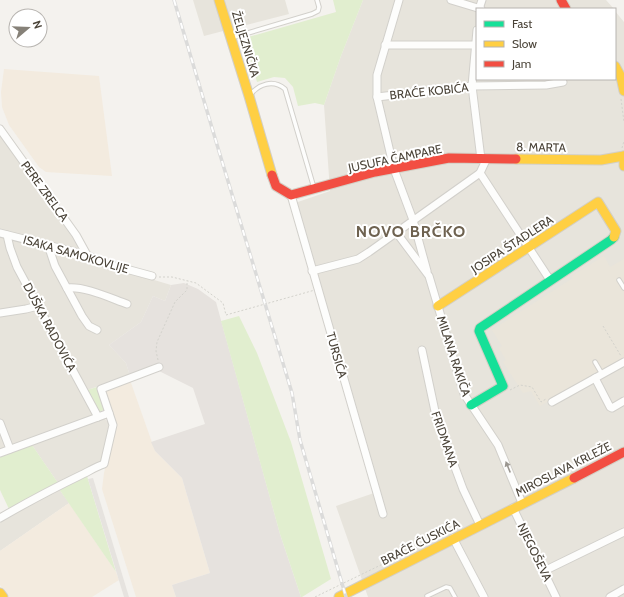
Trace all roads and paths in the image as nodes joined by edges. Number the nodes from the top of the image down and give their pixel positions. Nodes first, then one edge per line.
1 (219, 0) edge
2 (317, 0) edge
3 (399, 0) edge
4 (451, 0) edge
5 (477, 8) edge
6 (231, 38) junction
7 (476, 38) edge
8 (385, 45) junction
9 (475, 45) junction
10 (616, 68) edge
11 (528, 82) edge
12 (563, 82) dead end
13 (472, 86) junction
14 (622, 95) edge
15 (249, 96) junction
16 (377, 97) junction
17 (624, 122) edge
18 (0, 129) edge
19 (624, 156) edge
20 (484, 158) junction
21 (601, 160) junction
22 (624, 166) edge
23 (394, 169) junction
24 (480, 172) junction
25 (314, 188) junction
26 (291, 195) junction
27 (413, 220) junction
28 (396, 232) junction
29 (4, 234) edge
30 (48, 245) junction
31 (529, 247) junction
32 (87, 255) junction
33 (312, 271) junction
34 (152, 276) joint
35 (429, 276) junction
36 (550, 280) junction
37 (619, 280) dead end
38 (187, 281) junction
39 (67, 288) junction
40 (624, 288) edge
41 (315, 290) dead end
42 (127, 304) dead end
43 (38, 306) junction
44 (438, 306) junction
45 (0, 313) edge
46 (603, 326) dead end
47 (98, 330) dead end
48 (422, 350) dead end
49 (595, 362) dead end
50 (624, 362) edge
51 (160, 367) joint
52 (602, 374) junction
53 (595, 378) junction
54 (503, 386) junction
55 (624, 401) edge
56 (552, 402) joint
57 (470, 405) junction
58 (109, 413) junction
59 (98, 417) junction
60 (0, 423) edge
61 (10, 449) junction
62 (624, 452) edge
63 (0, 453) edge
64 (522, 503) junction
65 (513, 508) junction
66 (383, 514) dead end
67 (0, 518) edge
68 (480, 524) junction
69 (624, 532) edge
70 (453, 538) junction
71 (544, 571) junction
72 (624, 590) edge
73 (0, 593) edge
74 (427, 596) dead end
75 (3, 597) edge
76 (338, 597) edge
77 (455, 597) edge
78 (484, 597) edge
79 (556, 597) edge
80 (610, 597) edge

1 - 6 street, ŽELJEZNIČKA
2 - 6 lane
3 - 8 street
4 - 5 street
6 - 15 street, ŽELJEZNIČKA
7 - 9 street
8 - 9 street
8 - 16 street
9 - 13 street
10 - 14 street
11 - 12 street, BRAĆE KOBIĆA
11 - 13 street, BRAĆE KOBIĆA
13 - 16 street, BRAĆE KOBIĆA
13 - 20 street
14 - 17 path
15 - 25 lane
15 - 26 street, ŽELJEZNIČKA
16 - 23 street
18 - 32 street, PERE ZRELCA
19 - 21 street, 8. MARTA
19 - 22 street
20 - 21 street, 8. MARTA
20 - 23 street, JUSUFA ČAMPARE
20 - 24 street
21 - 22 street
23 - 25 street, JUSUFA ČAMPARE
23 - 27 street
24 - 27 street
24 - 31 street
25 - 26 street, JUSUFA ČAMPARE
26 - 33 street, TURSIĆA
27 - 28 street
27 - 35 street
28 - 33 street
28 - 35 street, MILANA RAKIČA
29 - 30 street, ISAKA SAMOKOVLIJE
29 - 43 street, DUŠKA RADOVIĆA
30 - 32 street, ISAKA SAMOKOVLIJE
30 - 39 street
31 - 36 street
31 - 36 street, JOSIPA ŠTADLERA
31 - 44 street, JOSIPA ŠTADLERA
32 - 34 street, ISAKA SAMOKOVLIJE
33 - 66 street, TURSIĆA
34 - 38 path
35 - 44 street, MILANA RAKIČA
36 - 54 street
37 - 40 lane
38 - 41 path, bridge
38 - 51 path
39 - 42 street
39 - 47 street
43 - 45 street
43 - 59 street, DUŠKA RADOVIĆA
44 - 57 street, MILANA RAKIČA
46 - 50 path
48 - 68 street, FRIDMANA
49 - 52 lane
50 - 52 street
51 - 58 street
52 - 53 street
53 - 55 street
53 - 56 street
54 - 56 path
54 - 57 street
64 -> 57 street, MILANA RAKIČA
58 - 59 street
58 - 67 street
59 - 61 street
60 - 61 street
61 - 63 street
62 - 64 street, MIROSLAVA KRLEŽE
64 - 65 street, MIROSLAVA KRLEŽE
65 - 68 street, BRAĆE ĆUSKIĆA
65 - 71 street, NJEGOŠEVA
68 - 70 street, BRAĆE ĆUSKIĆA
69 - 71 street
70 - 76 street, BRAĆE ĆUSKIĆA
70 - 78 street
71 - 79 street, NJEGOŠEVA
72 - 80 street
73 - 75 street
74 - 77 lane

